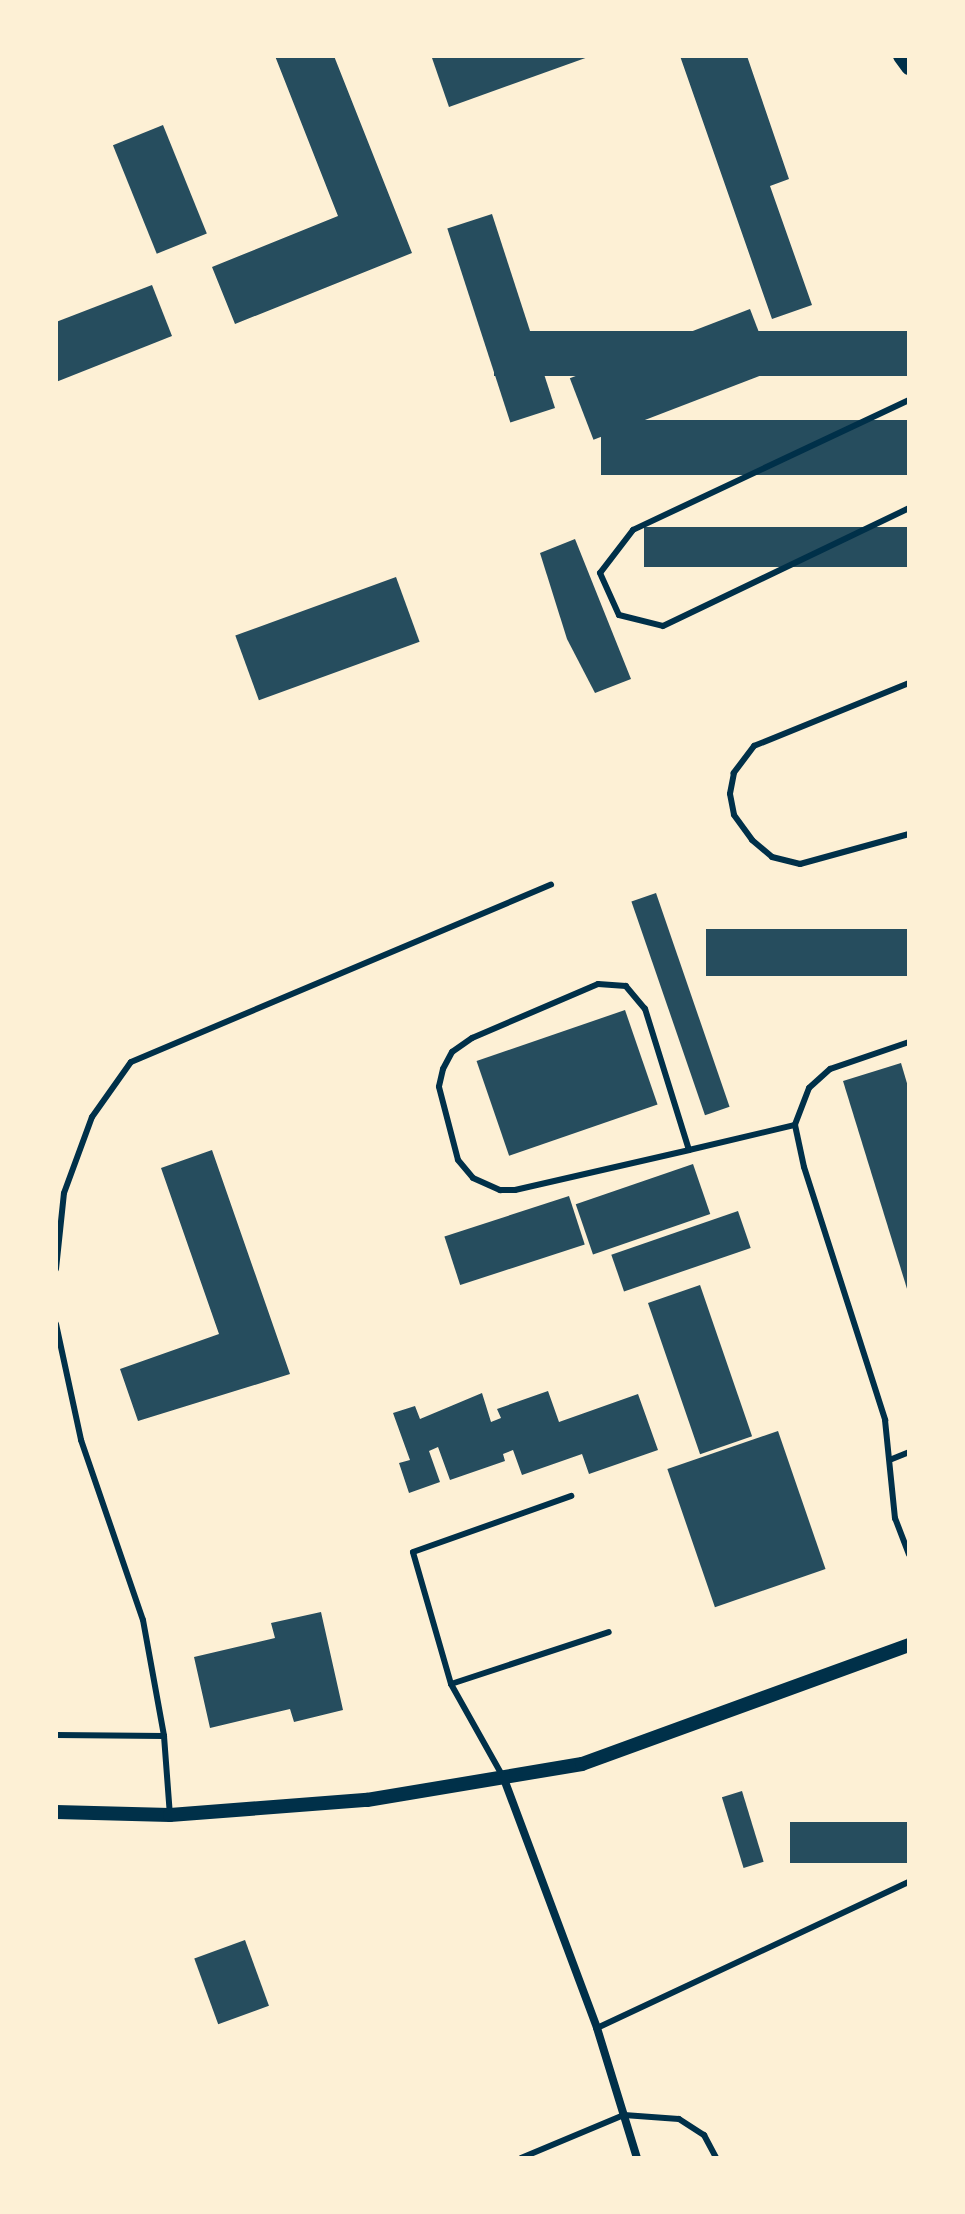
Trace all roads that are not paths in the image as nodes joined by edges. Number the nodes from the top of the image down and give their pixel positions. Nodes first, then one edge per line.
1 (901, 56) edge
2 (909, 67) edge
3 (909, 400) edge
4 (909, 508) edge
5 (909, 683) edge
6 (909, 834) edge
7 (551, 885) dead end
8 (909, 1042) edge
9 (795, 1125) junction
10 (689, 1150) junction
11 (56, 1269) edge
12 (56, 1324) edge
13 (909, 1452) edge
14 (892, 1459) junction
15 (571, 1496) dead end
16 (909, 1554) edge
17 (609, 1632) dead end
18 (909, 1645) edge
19 (451, 1684) junction
20 (56, 1735) edge
21 (164, 1736) junction
22 (504, 1779) junction
23 (56, 1812) edge
24 (170, 1815) junction
25 (909, 1882) edge
26 (597, 2028) junction
27 (624, 2115) junction
28 (521, 2158) edge
29 (637, 2158) edge
30 (716, 2158) edge

1 - 2 main road
3 - 4 lane
5 - 6 lane
7 - 11 lane
8 - 9 lane
9 - 10 lane
9 - 14 lane
10 - 10 lane
12 - 21 lane
13 - 14 lane
14 - 16 lane
15 - 19 lane
17 - 19 lane
18 - 22 street
19 - 22 lane
20 - 21 lane
21 - 24 lane
22 - 24 street
22 - 26 street
23 - 24 street
25 - 26 lane
26 - 27 street
27 - 28 lane
27 - 29 street
27 - 30 lane

